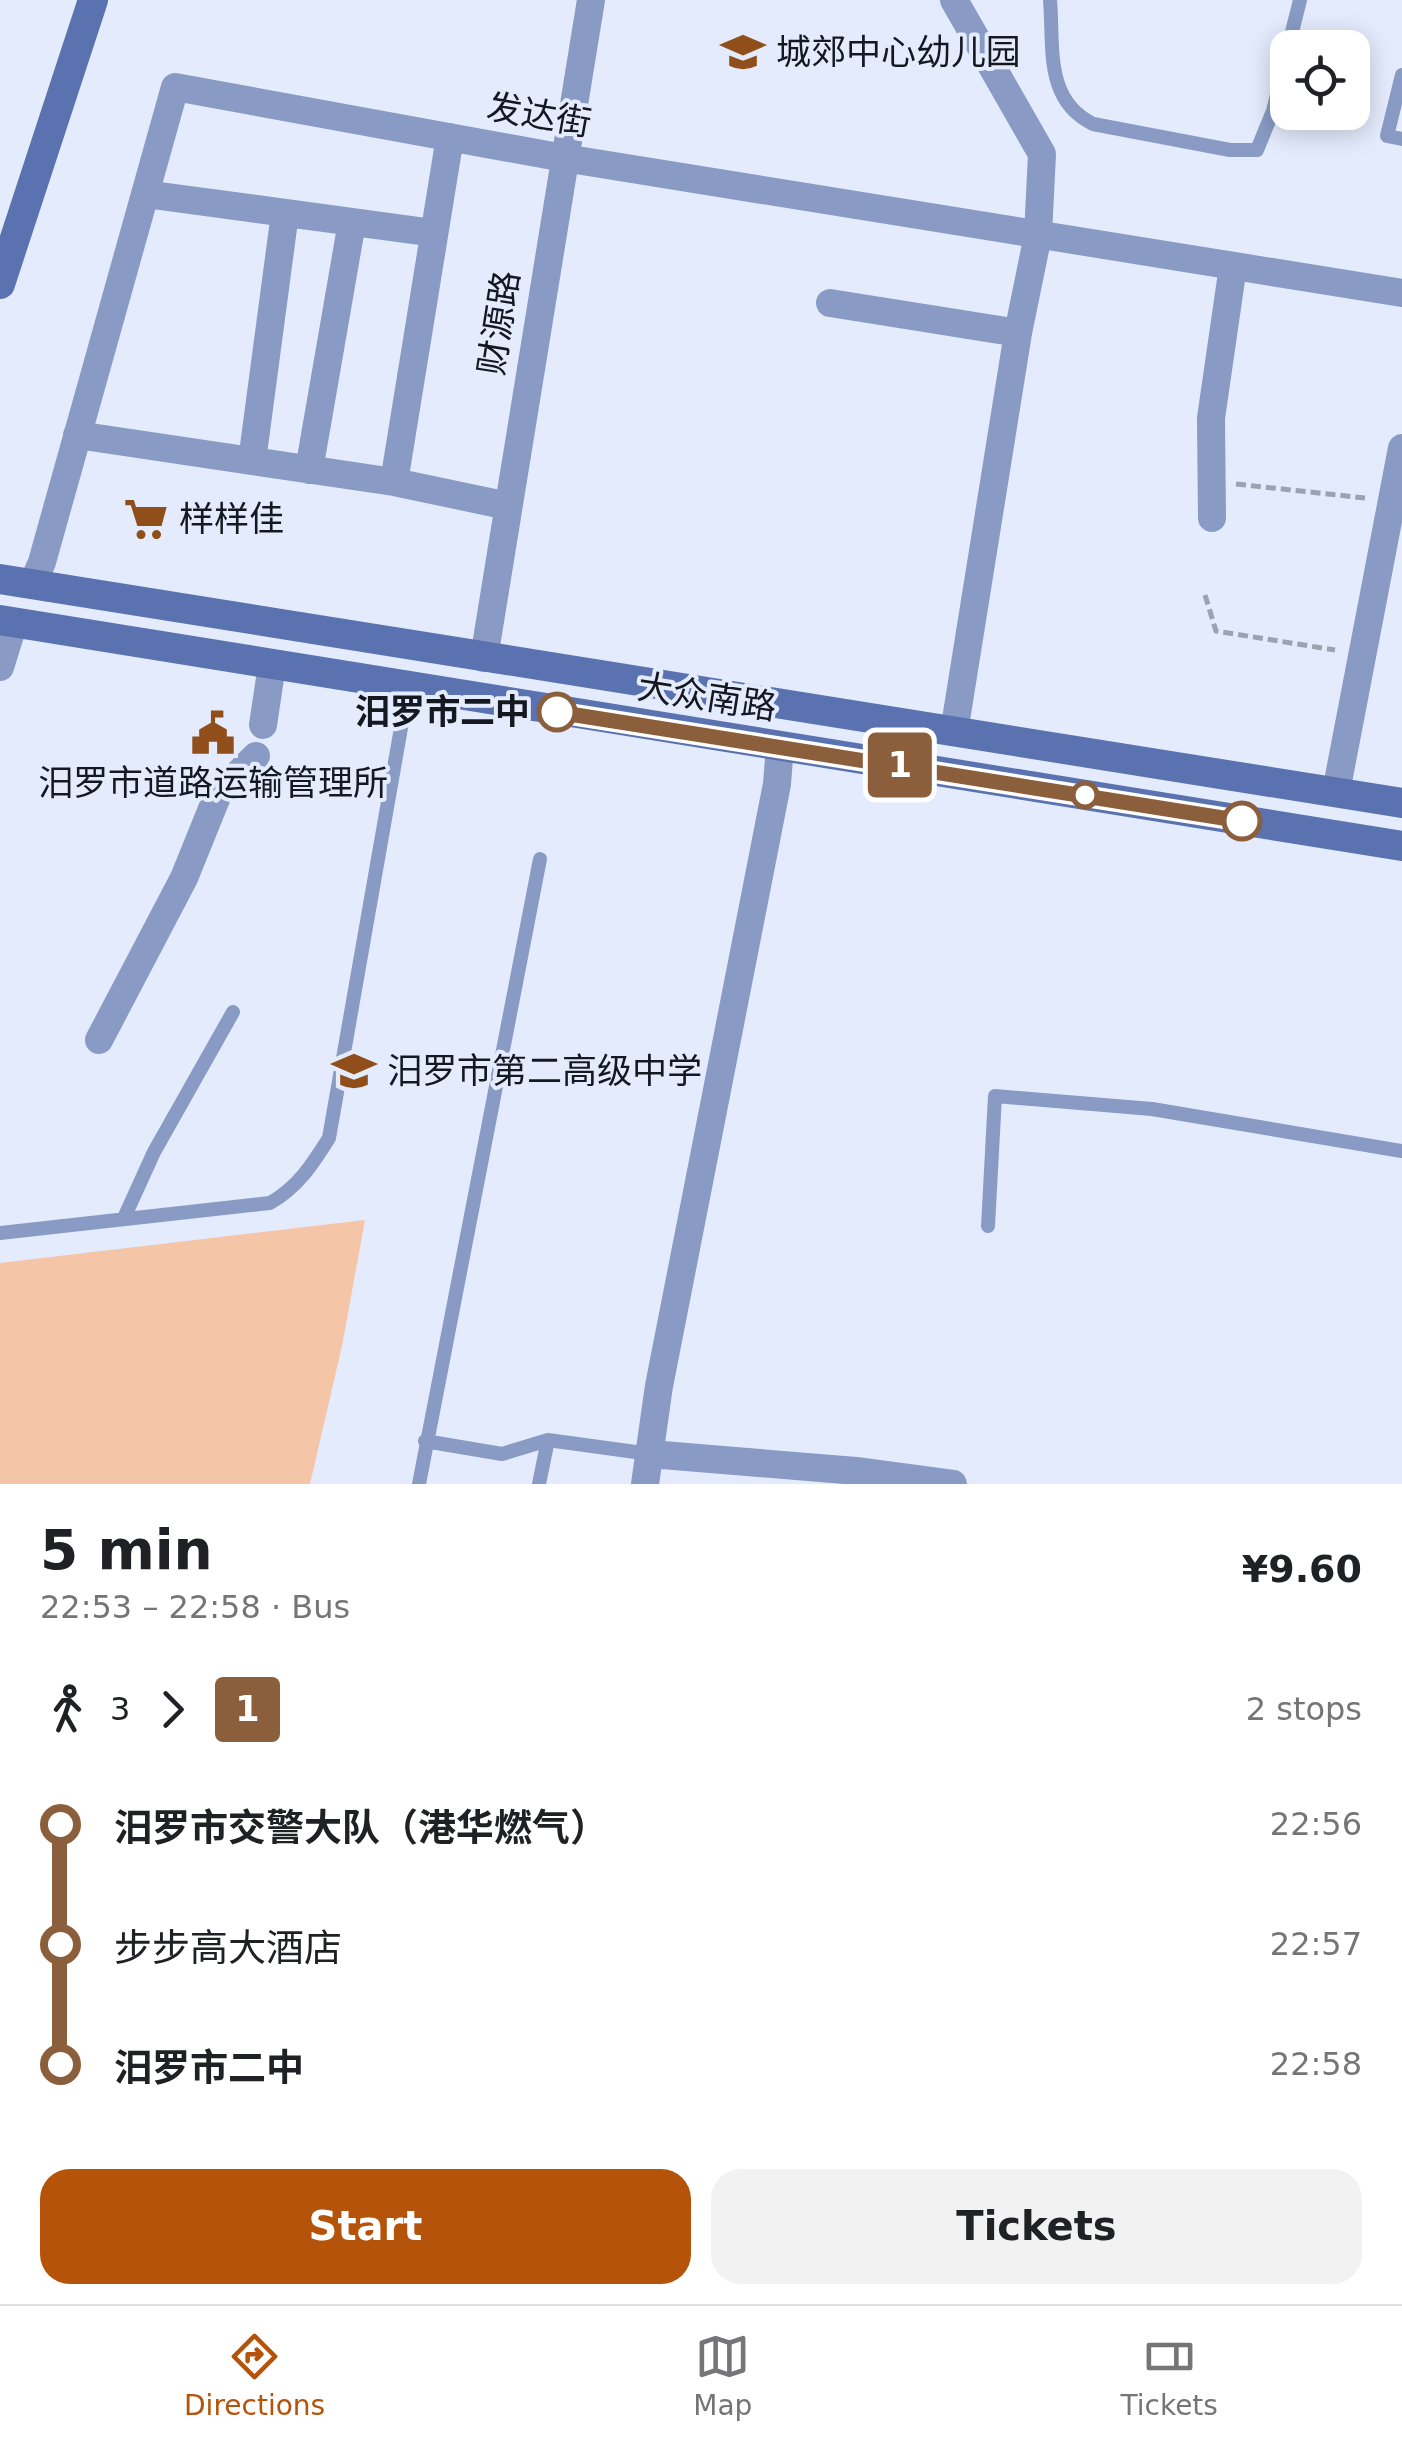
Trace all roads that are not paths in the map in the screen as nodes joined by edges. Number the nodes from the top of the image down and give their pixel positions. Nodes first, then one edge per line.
1 (72, 0) edge
2 (93, 0) edge
3 (591, 0) edge
4 (954, 0) edge
5 (1050, 0) edge
6 (1300, 0) edge
7 (1293, 30) edge
8 (1402, 74) edge
9 (1270, 118) edge
10 (450, 137) junction
11 (1402, 140) edge
12 (564, 158) junction
13 (146, 194) junction
14 (285, 213) junction
15 (352, 222) junction
16 (0, 229) edge
17 (434, 233) junction
18 (1038, 235) junction
19 (1232, 266) junction
20 (0, 284) edge
21 (1402, 294) edge
22 (830, 303) dead end
23 (1018, 333) junction
24 (77, 435) junction
25 (1402, 448) edge
26 (252, 461) junction
27 (309, 470) junction
28 (394, 482) junction
29 (1397, 488) edge
30 (508, 506) junction
31 (1212, 518) dead end
32 (0, 579) edge
33 (32, 585) junction
34 (7, 621) edge
35 (484, 658) junction
36 (272, 666) junction
37 (0, 667) edge
38 (408, 688) junction
39 (263, 725) dead end
40 (954, 732) junction
41 (780, 746) junction
42 (256, 756) dead end
43 (1336, 792) junction
44 (1402, 792) edge
45 (1387, 801) edge
46 (1361, 840) junction
47 (1402, 846) edge
48 (1402, 858) edge
49 (540, 859) dead end
50 (233, 1012) dead end
51 (99, 1040) dead end
52 (1402, 1151) edge
53 (124, 1218) junction
54 (988, 1226) dead end
55 (0, 1234) edge
56 (548, 1440) junction
57 (425, 1441) junction
58 (650, 1454) junction
59 (839, 1477) edge
60 (418, 1484) edge
61 (539, 1484) edge
62 (646, 1484) edge
63 (953, 1484) edge

1 - 16 main road
2 - 20 main road
3 - 12 street, 财源路
4 - 18 street
5 - 9 lane
6 - 7 lane
8 - 11 lane
10 - 12 street, 发达街
10 - 13 street, 发达街
10 - 17 street
12 - 18 street, 发达街
12 - 30 street, 财源路
13 - 14 street
13 - 24 street, 发达街
14 - 15 street
14 - 26 street
15 - 17 street
15 - 27 street
17 - 28 street
18 - 19 street, 发达街
18 - 23 street
19 - 21 street, 发达街
19 - 31 street
22 - 23 street
23 - 40 street
24 - 26 street
24 - 33 street, 发达街
25 - 29 street
26 - 27 street
27 - 28 street
28 - 30 street
29 - 43 street
30 - 35 street, 财源路
32 - 33 main road, 大众南路
33 - 35 main road, 大众南路
34 - 36 main road, 大众南路
34 - 37 street
35 - 40 main road, 大众南路
36 - 38 main road, 大众南路
36 - 39 street
38 - 41 main road, 大众南路
38 - 53 lane
40 - 43 main road, 大众南路
41 - 46 main road, 大众南路
41 - 58 street
42 - 51 street
43 - 45 main road, 大众南路
44 - 45 main road
46 - 47 main road, 大众南路
46 - 48 main road
49 - 57 lane
50 - 53 lane
52 - 54 lane
53 - 55 lane
56 - 57 lane
56 - 58 lane
56 - 61 lane
57 - 60 lane
58 - 59 street
58 - 62 street
59 - 63 street

